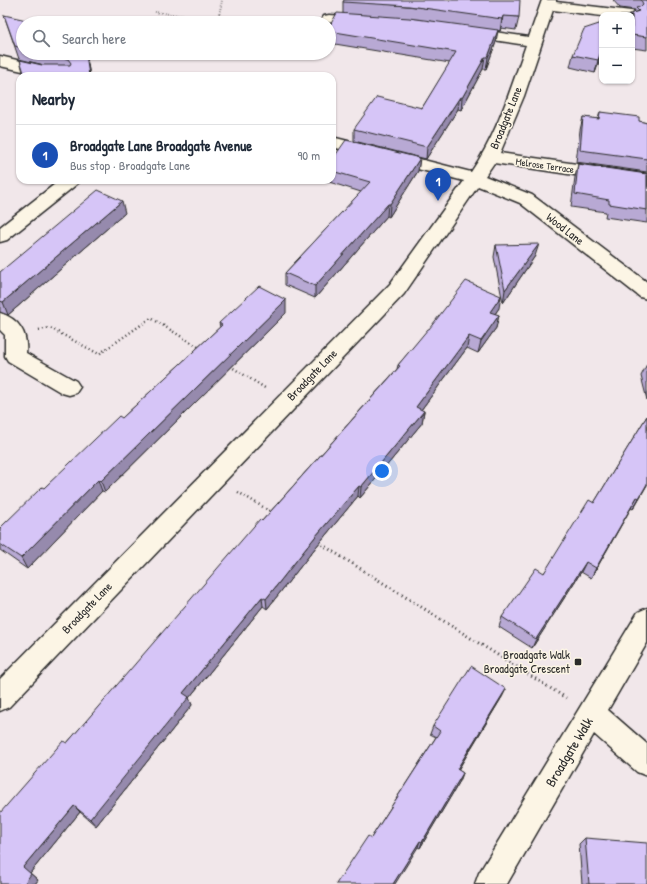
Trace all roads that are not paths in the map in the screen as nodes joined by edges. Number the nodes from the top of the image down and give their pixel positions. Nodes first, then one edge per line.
1 (549, 2) edge
2 (612, 12) edge
3 (635, 16) edge
4 (647, 17) edge
5 (336, 19) edge
6 (376, 22) edge
7 (453, 30) edge
8 (535, 42) junction
9 (0, 61) edge
10 (48, 72) edge
11 (336, 143) edge
12 (490, 157) junction
13 (476, 179) junction
14 (647, 180) edge
15 (67, 184) edge
16 (0, 236) edge
17 (647, 292) edge
18 (0, 320) edge
19 (69, 387) dead end
20 (647, 620) edge
21 (0, 698) edge
22 (592, 714) junction
23 (647, 762) edge
24 (490, 884) edge

1 - 2 street
1 - 8 street, Broadgate Lane
3 - 4 street
5 - 6 street
7 - 8 street
8 - 12 street, Broadgate Lane
9 - 10 street
11 - 13 street, Wood Lane
12 - 13 street, Broadgate Lane
12 - 14 street, Melrose Terrace
13 - 17 street, Wood Lane
13 - 21 street, Broadgate Lane
15 - 16 street
18 - 19 street
20 - 22 street, Broadgate Walk
22 - 23 street
22 - 24 street, Broadgate Walk

